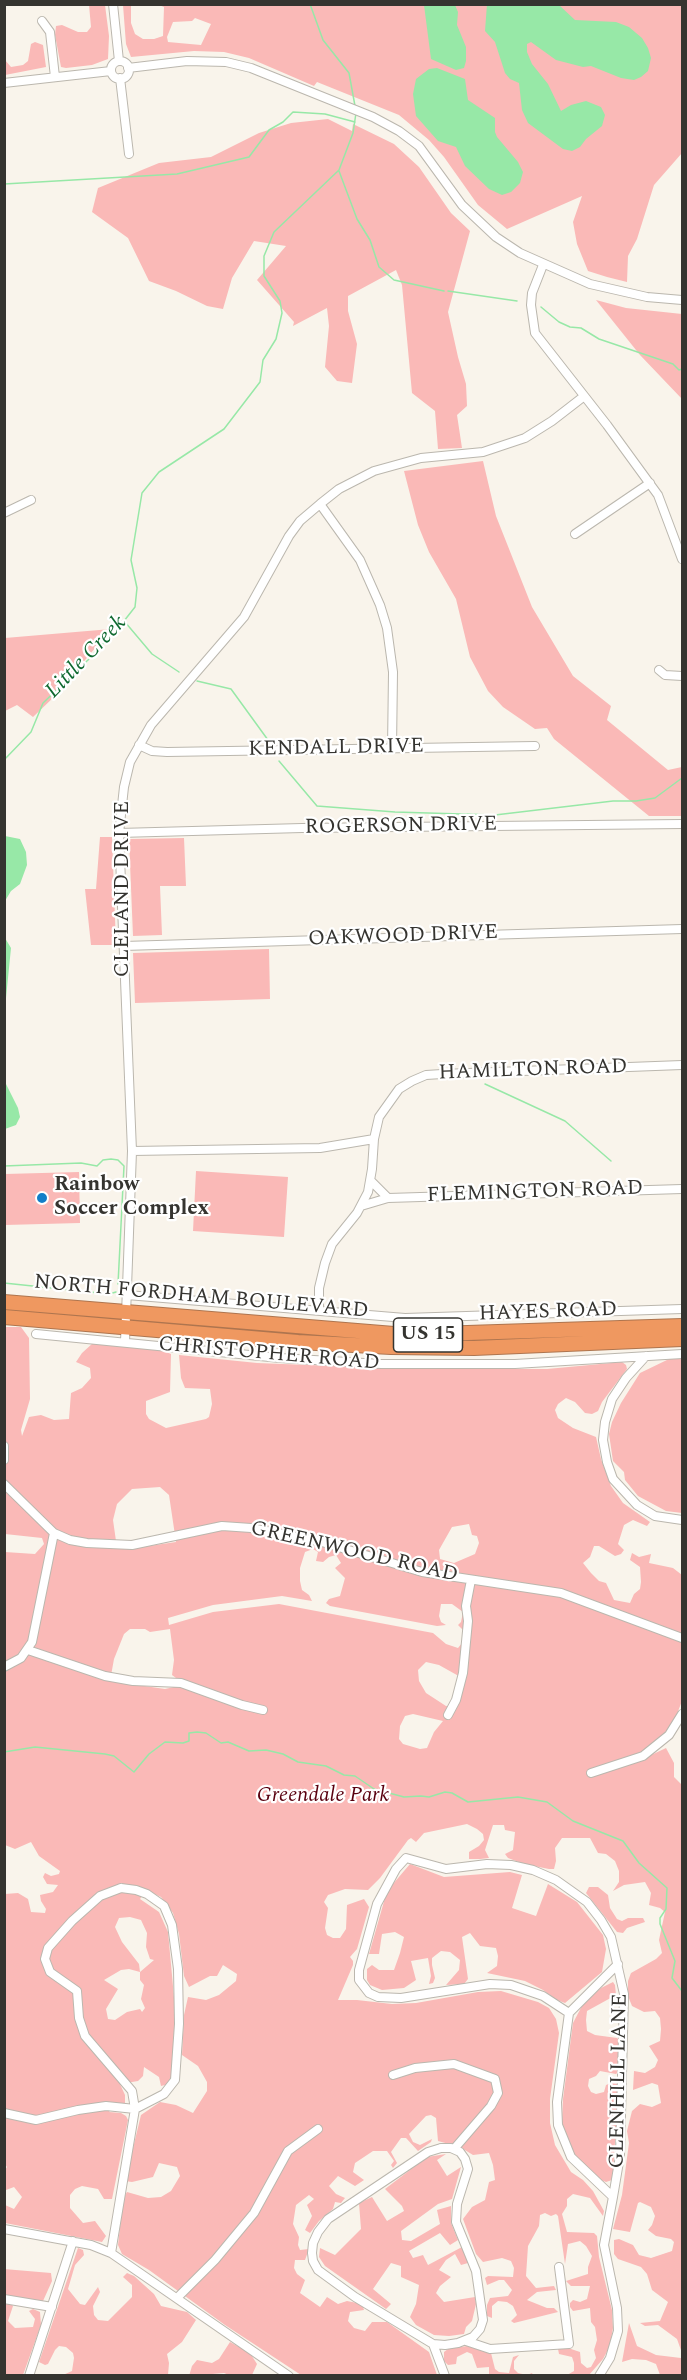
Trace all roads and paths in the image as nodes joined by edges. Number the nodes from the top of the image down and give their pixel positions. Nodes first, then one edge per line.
1 (113, 4) edge
2 (42, 21) dead end
3 (119, 61) junction
4 (128, 68) junction
5 (111, 71) junction
6 (55, 77) junction
7 (120, 78) junction
8 (4, 83) edge
9 (129, 154) dead end
10 (543, 265) junction
11 (682, 300) edge
12 (583, 397) junction
13 (650, 483) junction
14 (31, 500) dead end
15 (320, 504) junction
16 (4, 513) edge
17 (575, 534) dead end
18 (682, 559) edge
19 (659, 670) dead end
20 (682, 676) edge
21 (139, 745) junction
22 (535, 746) dead end
23 (392, 748) junction
24 (682, 824) edge
25 (119, 833) junction
26 (682, 929) edge
27 (123, 946) junction
28 (682, 1065) edge
29 (374, 1139) junction
30 (132, 1151) junction
31 (371, 1181) junction
32 (682, 1190) edge
33 (388, 1198) junction
34 (361, 1206) junction
35 (127, 1295) junction
36 (4, 1302) edge
37 (682, 1310) edge
38 (319, 1311) junction
39 (4, 1317) edge
40 (126, 1320) junction
41 (682, 1326) edge
42 (500, 1333) junction
43 (682, 1333) edge
44 (36, 1334) dead end
45 (682, 1339) edge
46 (643, 1341) junction
47 (125, 1342) junction
48 (470, 1348) junction
49 (682, 1354) edge
50 (646, 1356) junction
51 (4, 1446) edge
52 (4, 1460) edge
53 (4, 1484) edge
54 (682, 1520) edge
55 (54, 1533) junction
56 (471, 1580) junction
57 (682, 1638) edge
58 (28, 1650) junction
59 (4, 1667) edge
60 (263, 1710) dead end
61 (682, 1714) edge
62 (448, 1715) dead end
63 (591, 1773) dead end
64 (618, 1964) junction
65 (569, 2013) junction
66 (393, 2075) dead end
67 (135, 2109) junction
68 (4, 2113) edge
69 (318, 2129) dead end
70 (454, 2149) junction
71 (613, 2198) junction
72 (4, 2229) edge
73 (73, 2241) junction
74 (111, 2253) junction
75 (559, 2267) dead end
76 (177, 2298) junction
77 (4, 2299) edge
78 (52, 2307) junction
79 (466, 2341) junction
80 (433, 2344) junction
81 (445, 2345) junction
82 (439, 2359) junction
83 (29, 2376) edge
84 (289, 2376) edge
85 (445, 2376) edge
86 (599, 2376) edge

1 - 3 street
2 - 6 street
3 - 4 street
3 - 5 street
4 - 7 street
4 - 10 street
5 - 6 street
5 - 7 street
6 - 8 street
7 - 9 street
10 - 11 street
10 - 12 street
12 - 13 street
12 - 15 street, CLELAND DRIVE
13 - 17 street
13 - 18 street
14 - 16 street
15 - 21 street, CLELAND DRIVE
15 - 23 street
19 - 20 street
21 - 23 street, KENDALL DRIVE
21 - 25 street, CLELAND DRIVE
22 - 23 street, KENDALL DRIVE
24 - 25 street, ROGERSON DRIVE
25 - 27 street, CLELAND DRIVE
26 - 27 street, OAKWOOD DRIVE
27 - 30 street, CLELAND DRIVE
28 - 29 street, HAMILTON ROAD
29 - 30 street
29 - 31 street
30 - 35 street, CLELAND DRIVE
31 - 33 street
31 - 34 street
32 - 33 street, FLEMINGTON ROAD
33 - 34 street, FLEMINGTON ROAD
34 - 38 street
35 - 38 street, HAYES ROAD
35 - 40 street, CLELAND DRIVE
36 - 40 highway, NORTH FORDHAM BOULEVARD / US 15
37 - 38 street, HAYES ROAD
39 - 40 highway, NORTH FORDHAM BOULEVARD / US 15
40 - 42 highway, NORTH FORDHAM BOULEVARD / US 15
40 - 47 street, CLELAND DRIVE
40 - 48 highway, NORTH FORDHAM BOULEVARD / US 15
41 - 42 highway, NORTH FORDHAM BOULEVARD / US 15
42 - 48 highway
43 - 46 highway
44 - 47 street, CHRISTOPHER ROAD
45 - 46 highway, NORTH FORDHAM BOULEVARD / US 15
46 - 48 highway, NORTH FORDHAM BOULEVARD / US 15
47 - 50 street, CHRISTOPHER ROAD
49 - 50 street, CHRISTOPHER ROAD
50 - 54 street
51 - 52 street
53 - 55 street, GREENWOOD ROAD
55 - 56 street, GREENWOOD ROAD
55 - 58 street
56 - 57 street, GREENWOOD ROAD
56 - 62 street
58 - 59 street
58 - 60 street
61 - 63 street
64 - 65 street
64 - 65 street, GLENHILL LANE
64 - 71 street, GLENHILL LANE
65 - 71 street
66 - 70 street
67 - 67 street
67 - 68 street
67 - 74 street
69 - 76 street
70 - 79 street
70 - 80 street
71 - 86 street, GLENHILL LANE
72 - 73 street
73 - 74 street
73 - 78 street
74 - 76 street
75 - 79 street
76 - 84 street
77 - 78 street
78 - 83 street
79 - 81 street
80 - 81 street
80 - 82 street
81 - 82 street
82 - 85 street

